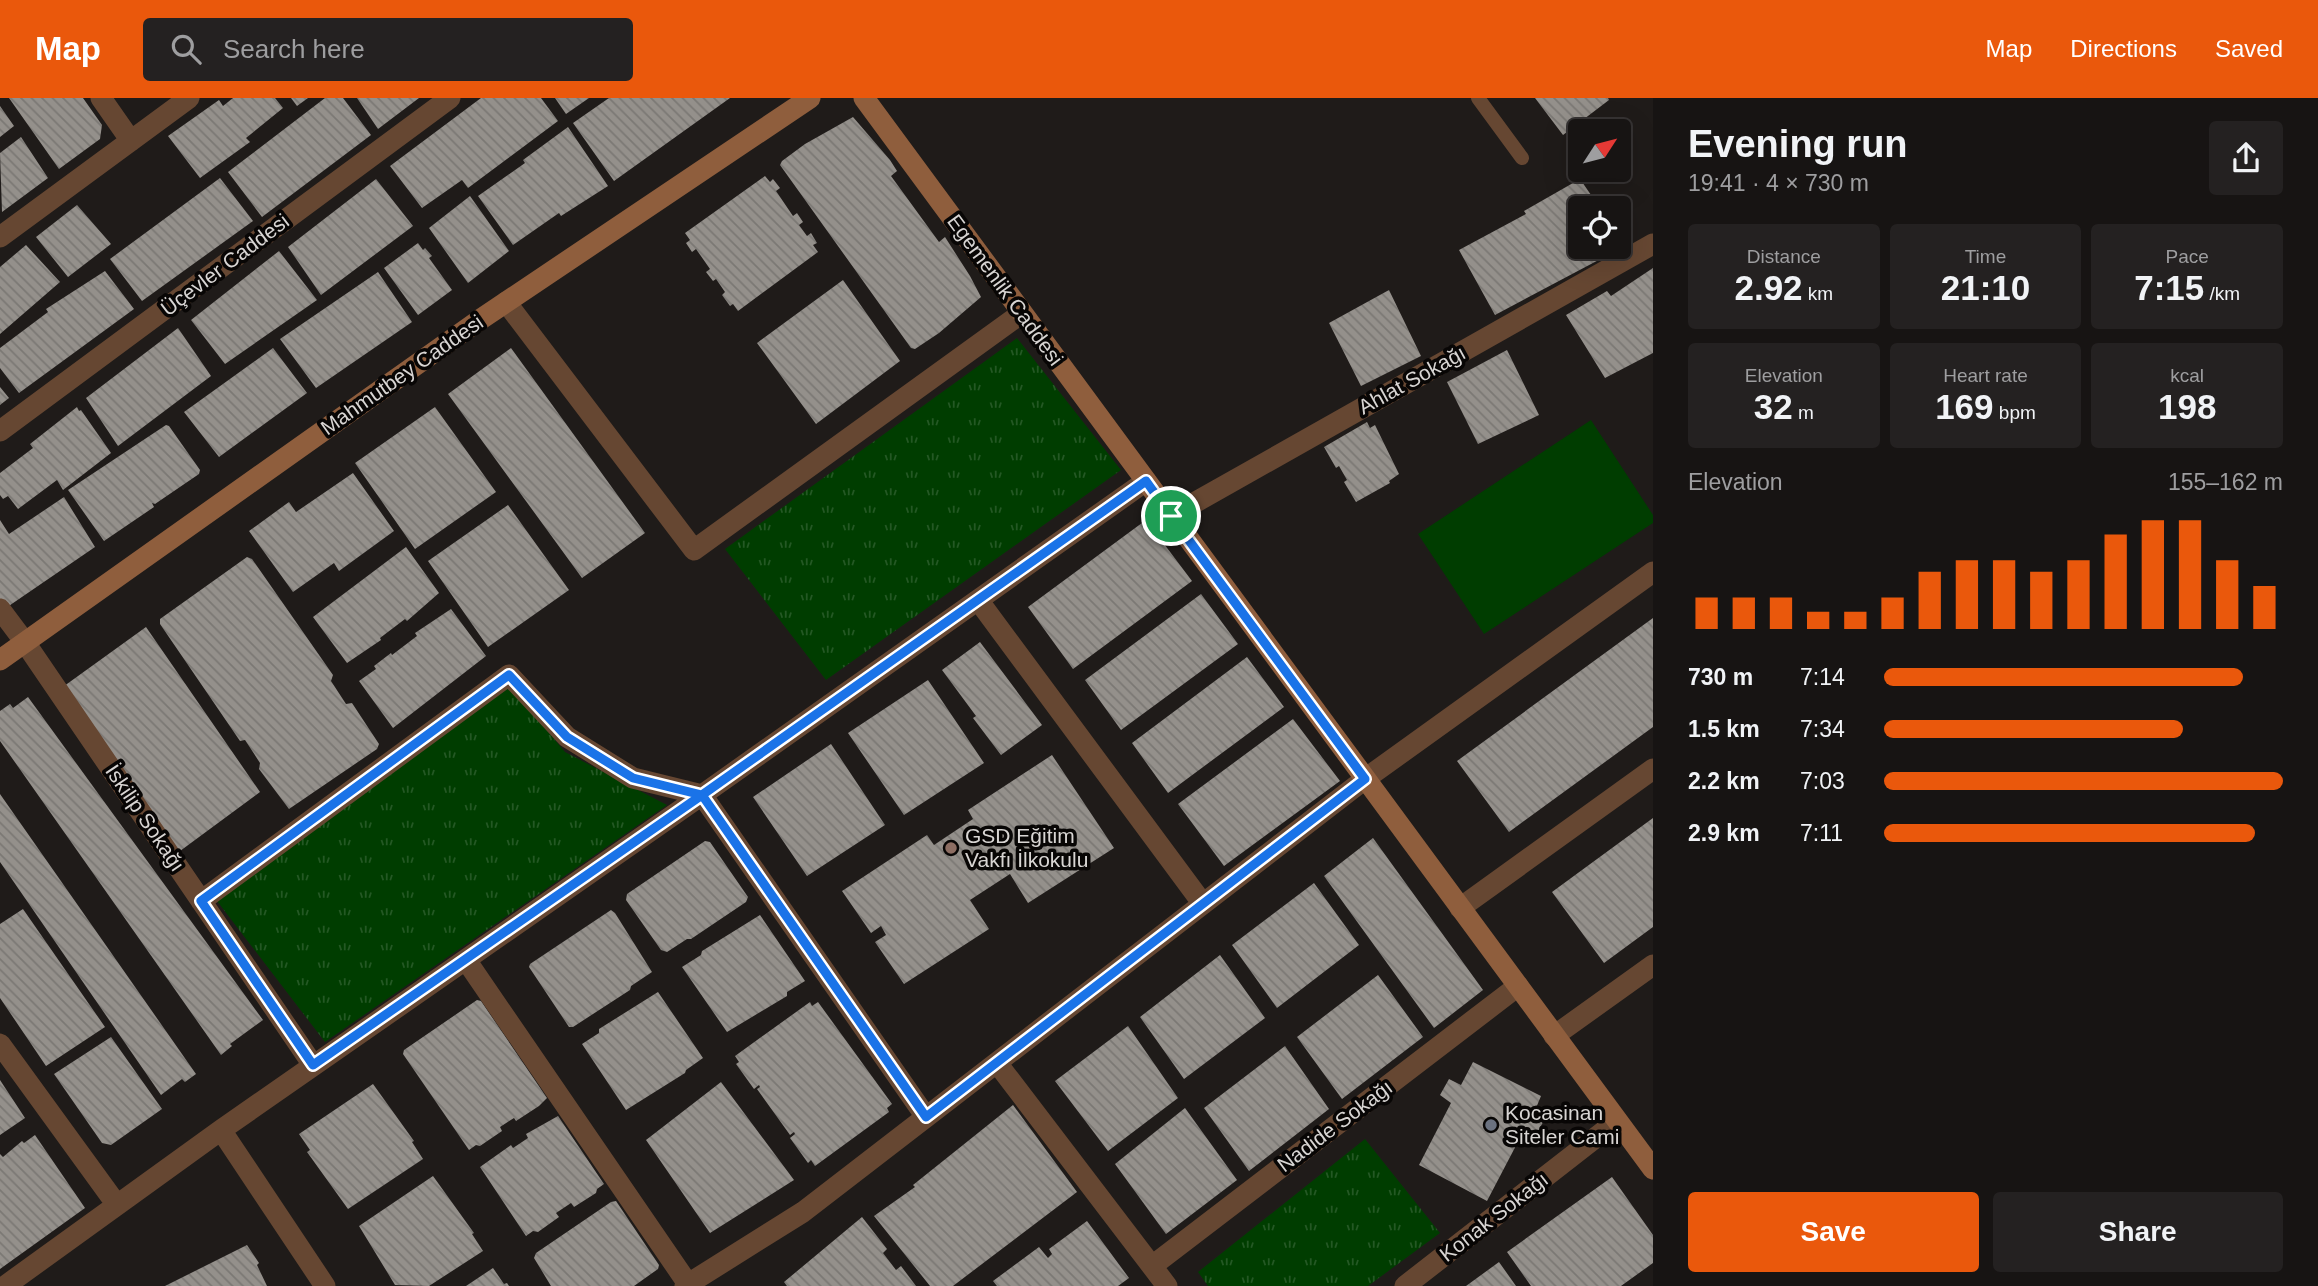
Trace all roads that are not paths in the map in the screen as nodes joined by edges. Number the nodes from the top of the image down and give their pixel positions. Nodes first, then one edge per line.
1 (101, 98) edge
2 (189, 98) edge
3 (450, 98) edge
4 (864, 98) edge
5 (1478, 98) edge
6 (802, 100) edge
7 (131, 141) junction
8 (1522, 158) dead end
9 (0, 237) edge
10 (1653, 244) edge
11 (506, 302) junction
12 (1022, 313) junction
13 (0, 431) edge
14 (1146, 481) junction
15 (1171, 516) junction
16 (1653, 572) edge
17 (978, 600) junction
18 (0, 609) edge
19 (24, 641) junction
20 (0, 660) edge
21 (1653, 769) edge
22 (1365, 779) junction
23 (702, 795) junction
24 (201, 901) junction
25 (1203, 904) junction
26 (1460, 908) junction
27 (466, 960) junction
28 (1653, 965) edge
29 (1517, 986) junction
30 (1554, 1036) junction
31 (0, 1044) edge
32 (997, 1063) junction
33 (313, 1065) junction
34 (926, 1117) junction
35 (1617, 1121) junction
36 (221, 1130) junction
37 (1653, 1169) edge
38 (117, 1205) junction
39 (1152, 1266) junction
40 (686, 1285) edge
41 (5, 1286) edge
42 (325, 1286) edge
43 (1167, 1286) edge
44 (1405, 1286) edge

1 - 7 street
2 - 7 street
3 - 13 street, Üçevler Caddesi
4 - 12 street, Egemenlik Caddesi
5 - 8 lane
6 - 11 street, Mahmutbey Caddesi
7 - 9 street
10 - 15 street, Ahlat Sokağı
11 - 12 street
11 - 19 street, Mahmutbey Caddesi
12 - 14 street, Egemenlik Caddesi
14 - 15 street, Egemenlik Caddesi
14 - 17 street
15 - 22 street, Egemenlik Caddesi
16 - 22 street
17 - 23 street
17 - 25 street
18 - 19 street, İskilip Sokağı
19 - 20 street, Mahmutbey Caddesi
19 - 24 street, İskilip Sokağı
21 - 26 street
22 - 25 street
22 - 26 street, Egemenlik Caddesi
23 - 24 street
23 - 27 street
23 - 34 street
24 - 33 street, İskilip Sokağı
25 - 32 street
26 - 29 street, Egemenlik Caddesi
27 - 33 street
27 - 40 street
28 - 30 street
29 - 30 street, Egemenlik Caddesi
29 - 39 street, Nadide Sokağı
30 - 35 street, Egemenlik Caddesi
31 - 38 street
32 - 34 street
32 - 39 street
33 - 36 street
34 - 40 street
35 - 37 street, Egemenlik Caddesi
35 - 44 street, Konak Sokağı
36 - 38 street
36 - 42 street
38 - 41 street
39 - 43 street

